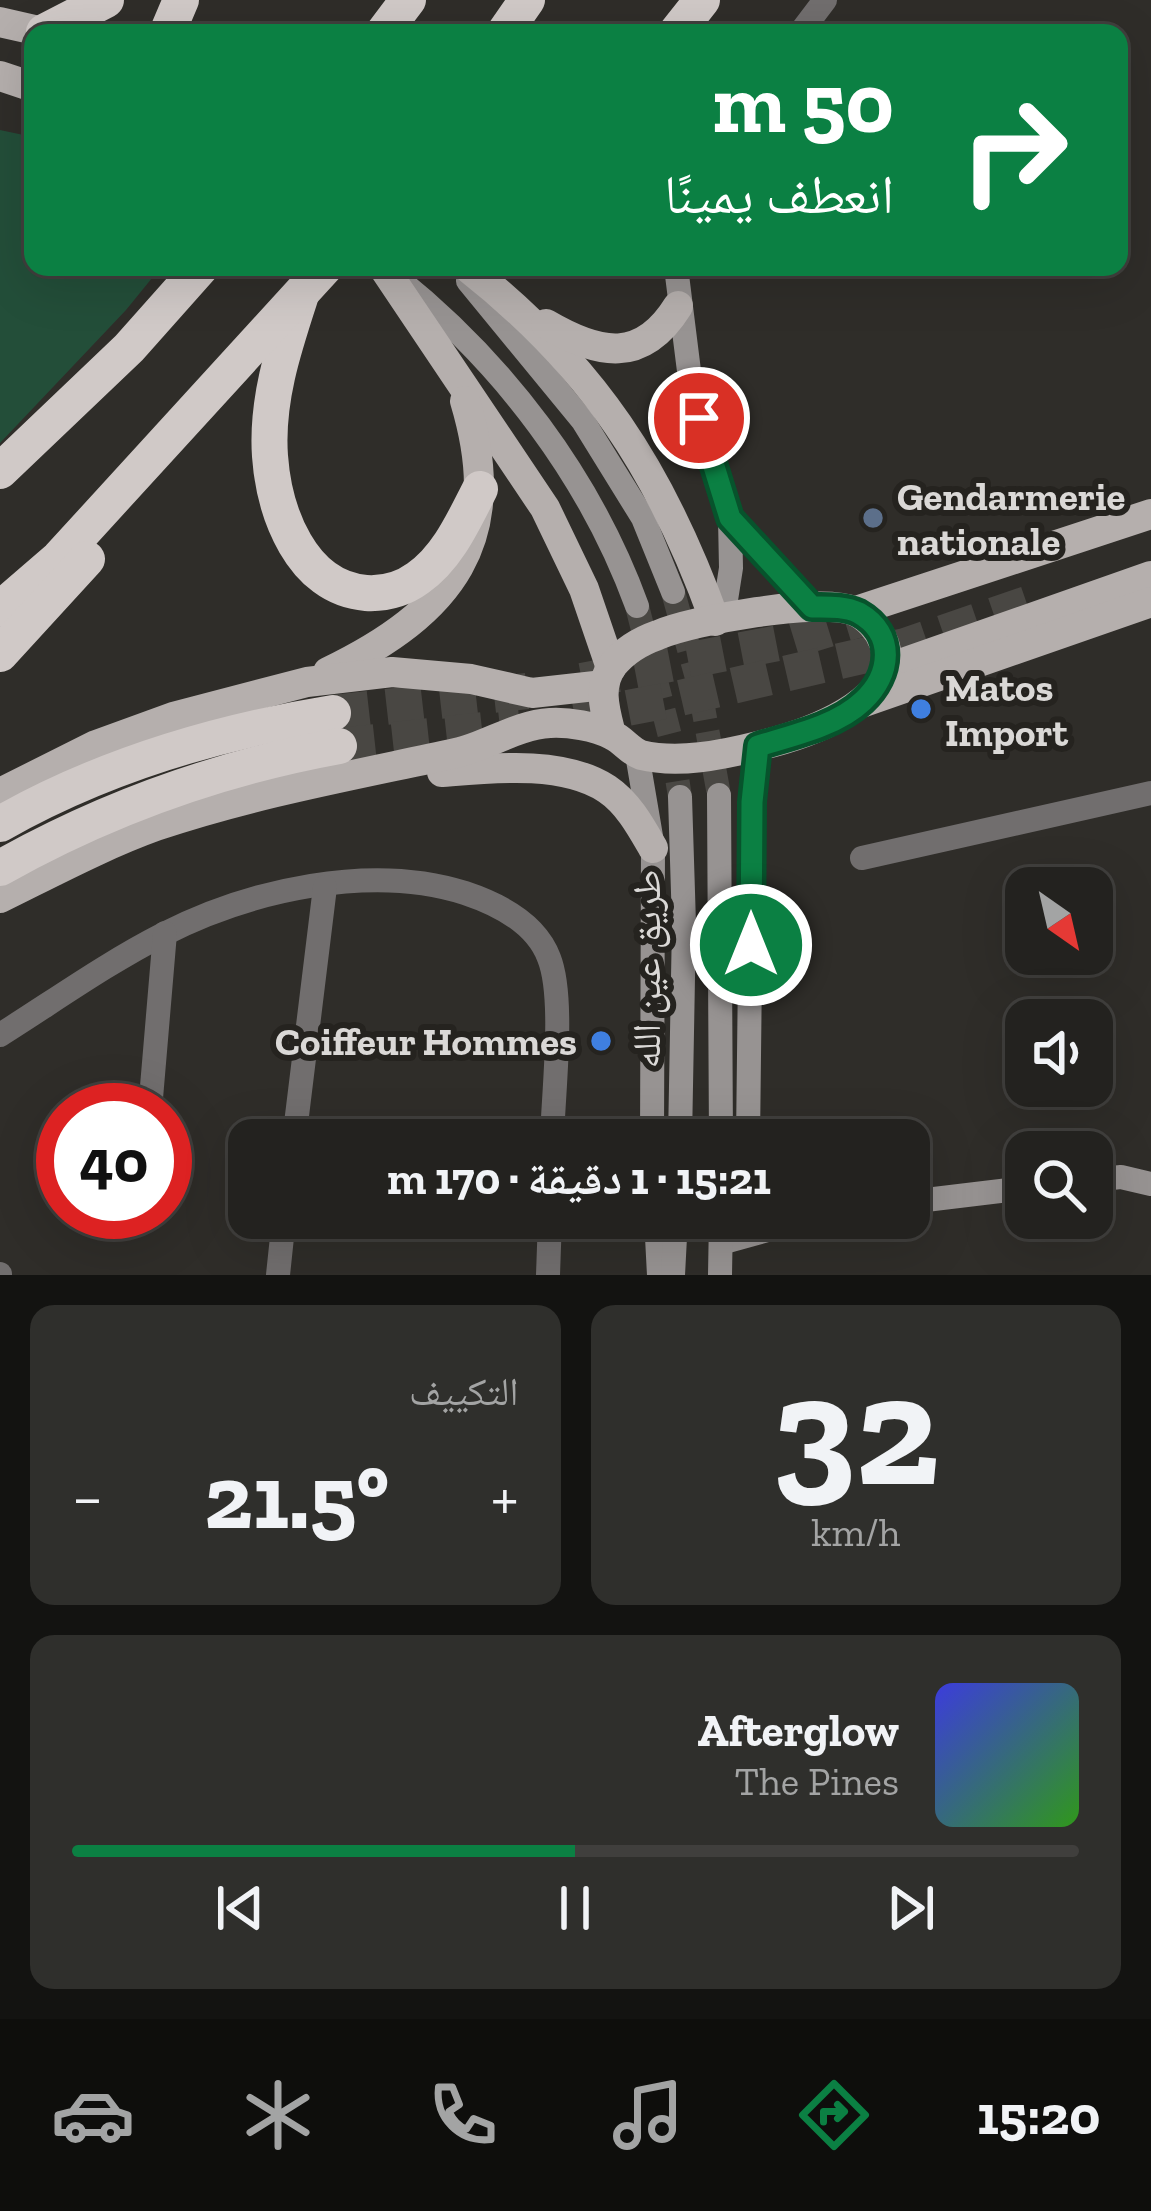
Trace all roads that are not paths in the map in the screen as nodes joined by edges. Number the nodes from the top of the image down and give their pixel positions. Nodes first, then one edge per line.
1 (106, 0) edge
2 (408, 0) edge
3 (702, 0) edge
4 (825, 0) edge
5 (61, 24) edge
6 (390, 24) edge
7 (683, 24) edge
8 (807, 24) edge
9 (193, 276) edge
10 (389, 276) edge
11 (394, 276) edge
12 (463, 276) edge
13 (479, 276) edge
14 (675, 279) edge
15 (313, 281) edge
16 (525, 312) junction
17 (458, 378) junction
18 (176, 433) junction
19 (0, 472) edge
20 (481, 489) junction
21 (1151, 514) edge
22 (730, 518) junction
23 (1151, 576) edge
24 (673, 592) tunnel mouth
25 (1151, 602) edge
26 (637, 606) tunnel mouth
27 (812, 607) junction
28 (0, 609) edge
29 (856, 611) junction
30 (719, 620) junction
31 (0, 653) edge
32 (886, 669) junction
33 (607, 677) junction
34 (307, 682) junction
35 (861, 704) junction
36 (611, 734) junction
37 (758, 746) junction
38 (638, 754) junction
39 (364, 773) junction
40 (1151, 793) edge
41 (0, 794) edge
42 (719, 795) tunnel mouth
43 (680, 797) tunnel mouth
44 (0, 824) edge
45 (653, 848) junction
46 (862, 858) dead end
47 (0, 868) edge
48 (325, 886) junction
49 (0, 898) edge
50 (164, 933) junction
51 (0, 1034) edge
52 (152, 1083) edge
53 (297, 1119) edge
54 (552, 1119) edge
55 (652, 1119) edge
56 (680, 1119) edge
57 (721, 1119) edge
58 (748, 1119) edge
59 (1113, 1178) edge
60 (1151, 1184) edge
61 (1005, 1191) edge
62 (930, 1199) edge
63 (282, 1239) edge
64 (549, 1239) edge
65 (657, 1239) edge
66 (675, 1239) edge
67 (721, 1239) edge
68 (278, 1275) edge
69 (548, 1275) edge
70 (659, 1275) edge
71 (673, 1275) edge
72 (720, 1275) edge

1 - 5 highway
2 - 6 highway
3 - 7 highway
4 - 8 street
9 - 19 highway
10 - 17 main road
11 - 26 main road
12 - 24 main road
13 - 16 main road
14 - 16 main road
14 - 22 main road
15 - 18 highway
15 - 20 highway
16 - 30 main road
17 - 20 main road
17 - 33 main road
18 - 28 highway
18 - 31 highway
20 - 34 main road
21 - 29 main road
22 - 27 main road
22 - 30 main road
23 - 32 main road
25 - 35 main road
27 - 29 main road
27 - 30 main road
29 - 32 main road
30 - 33 main road
32 - 35 main road
33 - 34 main road
33 - 36 main road
34 - 41 main road
35 - 37 main road
36 - 38 main road
36 - 39 main road
37 - 38 main road
37 - 58 main road
38 - 45 main road
39 - 45 main road
39 - 49 main road
40 - 46 street
42 - 57 main road, طريق عين الله
43 - 56 main road, طريق عين الله
44 - 47 highway
45 - 55 main road
48 - 50 street
48 - 53 street
48 - 54 street
50 - 51 street
50 - 52 street
59 - 60 main road
61 - 62 main road
63 - 68 street
64 - 69 street
65 - 70 main road
66 - 71 main road
67 - 72 main road

